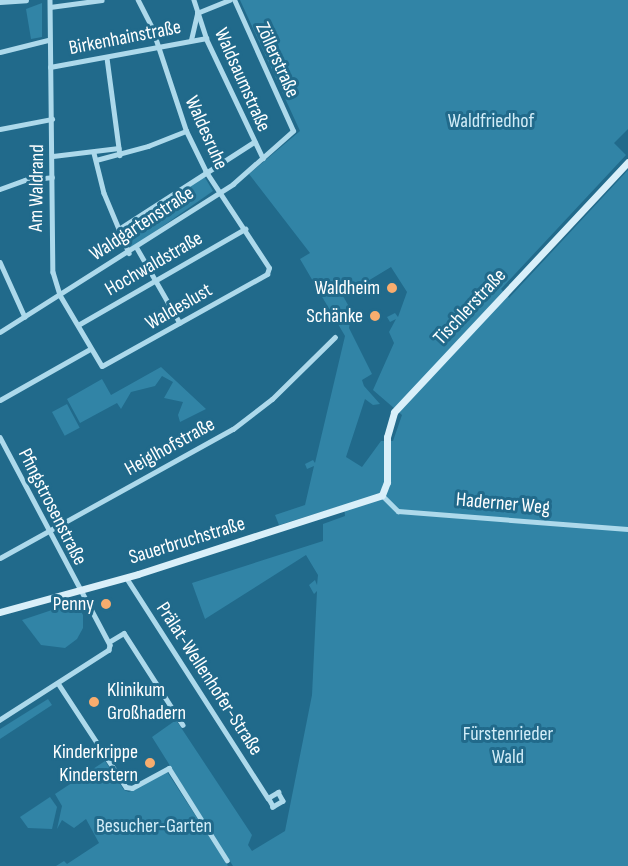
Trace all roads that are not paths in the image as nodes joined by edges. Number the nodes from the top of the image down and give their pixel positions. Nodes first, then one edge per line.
1 (26, 0) edge
2 (50, 0) edge
3 (102, 0) edge
4 (138, 0) edge
5 (194, 0) edge
6 (232, 0) edge
7 (0, 2) edge
8 (50, 7) junction
9 (197, 13) junction
10 (206, 38) junction
11 (48, 40) junction
12 (191, 40) junction
13 (158, 46) junction
14 (0, 52) edge
15 (106, 58) junction
16 (50, 67) junction
17 (52, 119) junction
18 (0, 129) edge
19 (186, 130) junction
20 (293, 132) joint
21 (254, 142) junction
22 (119, 148) junction
23 (94, 153) junction
24 (120, 155) junction
25 (53, 156) junction
26 (262, 158) junction
27 (96, 160) junction
28 (628, 162) edge
29 (206, 172) junction
30 (52, 177) junction
31 (0, 189) edge
32 (218, 192) junction
33 (119, 229) junction
34 (245, 229) junction
35 (137, 248) junction
36 (129, 253) junction
37 (0, 262) edge
38 (269, 268) joint
39 (2, 274) edge
40 (156, 280) junction
41 (60, 295) junction
42 (26, 317) junction
43 (180, 323) junction
44 (78, 325) junction
45 (0, 333) edge
46 (335, 337) dead end
47 (90, 349) junction
48 (99, 365) joint
49 (0, 400) edge
50 (0, 437) edge
51 (382, 495) junction
52 (628, 529) edge
53 (49, 532) junction
54 (0, 558) edge
55 (126, 577) junction
56 (78, 590) junction
57 (0, 612) edge
58 (109, 642) junction
59 (58, 683) junction
60 (0, 720) edge
61 (183, 724) dead end
62 (268, 798) dead end
63 (227, 860) dead end

1 - 7 street
2 - 8 street, Am Waldrand
3 - 8 street
4 - 13 street, Waldesruhe
5 - 9 street, Waldsaumstraße
6 - 9 street
6 - 20 street, Zöllerstraße
8 - 11 street, Am Waldrand
9 - 10 street, Waldsaumstraße
9 - 12 street, Waldsaumstraße
10 - 12 street, Birkenhainstraße
10 - 21 street, Waldsaumstraße
11 - 14 street
11 - 16 street, Am Waldrand
12 - 13 street, Birkenhainstraße
13 - 15 street, Birkenhainstraße
13 - 19 street, Waldesruhe
15 - 16 street, Birkenhainstraße
15 - 22 street
16 - 17 street, Am Waldrand
17 - 18 street
17 - 25 street, Am Waldrand
19 - 24 street
19 - 29 street, Waldesruhe
20 - 26 street, Waldgartenstraße
21 - 26 street, Waldsaumstraße
21 - 29 street, Waldgartenstraße
22 - 23 street
22 - 24 street
23 - 25 street
23 - 27 street
24 - 27 street
25 - 30 street, Am Waldrand
26 - 32 street, Waldgartenstraße
27 - 33 street
28 - 51 street, Tischlerstraße
29 - 32 street, Waldesruhe
29 - 33 street, Waldgartenstraße
30 - 31 street
30 - 41 street, Am Waldrand
32 - 34 street, Waldesruhe
32 - 35 street, Waldgartenstraße
33 - 36 street
34 - 38 street, Waldesruhe
34 - 40 street, Hochwaldstraße
35 - 36 street, Waldgartenstraße
35 - 40 street
36 - 41 street, Waldgartenstraße
37 - 39 street
38 - 43 street, Waldeslust
39 - 42 street
40 - 43 street
40 - 44 street, Hochwaldstraße
41 - 42 street, Waldgartenstraße
41 - 44 street, Am Waldrand
42 - 45 street, Waldgartenstraße
43 - 48 street, Waldeslust
44 - 47 street, Am Waldrand
46 - 53 street, Heiglhofstraße
47 - 48 street, Am Waldrand
47 - 49 street
50 - 53 street, Pfingstrosenstraße
51 - 52 street, Haderner Weg
51 - 55 street, Sauerbruchstraße
53 - 54 street, Heiglhofstraße
53 - 56 street, Pfingstrosenstraße
55 - 56 street, Sauerbruchstraße
55 - 62 street, Prälat-Wellenhofer-Straße
56 - 57 street, Sauerbruchstraße
56 - 58 street, Pfingstrosenstraße
58 - 59 street
58 - 61 street
59 - 60 street
59 - 63 street

